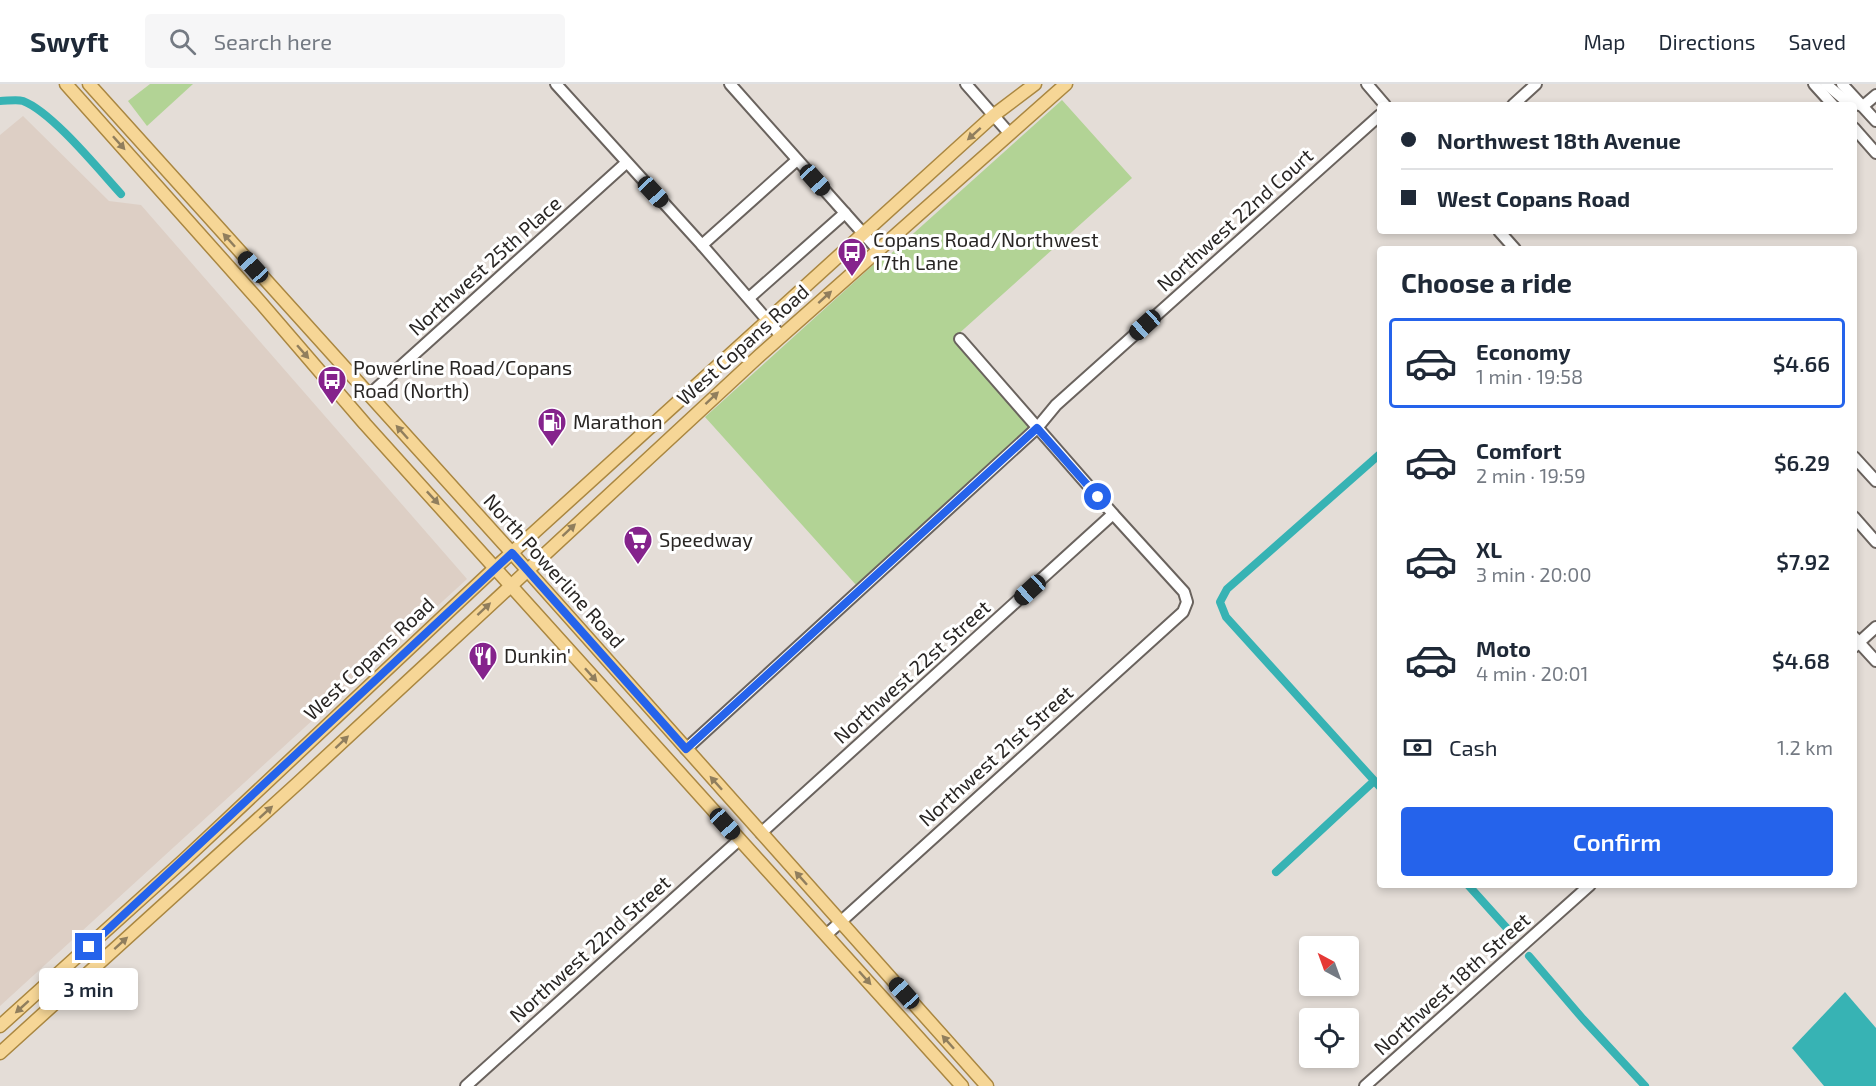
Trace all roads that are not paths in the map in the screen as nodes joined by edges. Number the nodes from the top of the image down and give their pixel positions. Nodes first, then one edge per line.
1 (89, 84) edge
2 (556, 84) edge
3 (730, 84) edge
4 (966, 84) edge
5 (1035, 84) edge
6 (1066, 84) edge
7 (1367, 84) edge
8 (1536, 84) edge
9 (1814, 84) edge
10 (1826, 84) edge
11 (1842, 84) edge
12 (69, 87) edge
13 (1876, 95) edge
14 (1382, 102) edge
15 (1516, 102) edge
16 (1830, 102) edge
17 (1847, 102) edge
18 (1857, 104) edge
19 (1863, 106) junction
20 (109, 107) junction
21 (994, 115) junction
22 (96, 118) junction
23 (1377, 118) edge
24 (1876, 121) edge
25 (1857, 131) edge
26 (1009, 133) junction
27 (134, 135) junction
28 (1876, 153) edge
29 (797, 160) junction
30 (626, 163) junction
31 (845, 213) junction
32 (864, 234) junction
33 (1502, 234) edge
34 (702, 244) junction
35 (1512, 246) edge
36 (877, 249) junction
37 (749, 298) junction
38 (261, 303) junction
39 (768, 320) junction
40 (305, 324) junction
41 (781, 336) junction
42 (960, 339) dead end
43 (369, 395) junction
44 (1037, 428) junction
45 (1857, 460) edge
46 (1876, 481) edge
47 (1113, 514) junction
48 (1857, 520) edge
49 (1876, 542) edge
50 (512, 553) junction
51 (496, 567) junction
52 (526, 570) junction
53 (510, 585) junction
54 (1876, 627) edge
55 (1857, 641) edge
56 (1857, 643) edge
57 (1876, 661) edge
58 (686, 749) junction
59 (670, 762) junction
60 (700, 765) junction
61 (761, 833) junction
62 (739, 840) junction
63 (1587, 888) edge
64 (840, 922) junction
65 (826, 934) junction
66 (0, 1026) edge
67 (0, 1053) edge
68 (466, 1086) edge
69 (962, 1086) edge
70 (987, 1086) edge
71 (1365, 1086) edge

1 - 20 main road, North Powerline Road
2 - 30 street
3 - 29 street
4 - 21 street
5 - 21 main road, West Copans Road
6 - 26 main road, West Copans Road
7 - 14 street
8 - 15 street
9 - 16 street
10 - 17 street
11 - 19 street
12 - 20 main road
12 - 22 main road, North Powerline Road
13 - 19 street
18 - 19 street
19 - 24 street
20 - 27 main road, North Powerline Road
21 - 26 street
21 -> 32 main road, West Copans Road
22 - 27 main road
22 -> 38 main road, North Powerline Road
23 - 44 street, Northwest 22nd Court
25 - 28 street
26 - 36 main road, West Copans Road
40 -> 27 main road, North Powerline Road
29 - 31 street
29 - 34 street
30 - 34 street
30 - 43 street, Northwest 25th Place
31 - 32 street
31 - 37 street
32 - 36 street
32 - 39 main road, West Copans Road
33 - 35 street
34 - 37 street
41 -> 36 main road, West Copans Road
37 - 39 street
38 - 40 main road
38 -> 51 main road, North Powerline Road
39 - 41 street
39 - 50 main road, West Copans Road
40 - 43 main road, North Powerline Road
52 -> 41 main road, West Copans Road
42 - 44 street
50 -> 43 main road, North Powerline Road
44 - 47 street
44 - 58 street, Northwest 22nd Court
45 - 46 street
47 - 61 street, Northwest 22st Street
47 - 64 street, Northwest 21st Street
48 - 49 street
50 - 51 main road, West Copans Road
50 - 52 main road, North Powerline Road
51 - 53 main road, North Powerline Road
51 -> 66 main road, West Copans Road
52 - 53 main road, West Copans Road
52 - 58 main road, North Powerline Road
53 -> 59 main road, North Powerline Road
67 -> 53 main road, West Copans Road
54 - 55 street
56 - 57 street
58 - 60 main road, North Powerline Road
59 - 60 main road
59 - 62 main road, North Powerline Road
61 -> 60 main road, North Powerline Road
64 -> 61 main road, North Powerline Road
62 - 65 main road, North Powerline Road
62 - 68 street, Northwest 22nd Street
63 - 71 street, Northwest 18th Street
64 - 65 street, Northwest 21st Street
70 -> 64 main road, North Powerline Road
65 -> 69 main road, North Powerline Road

